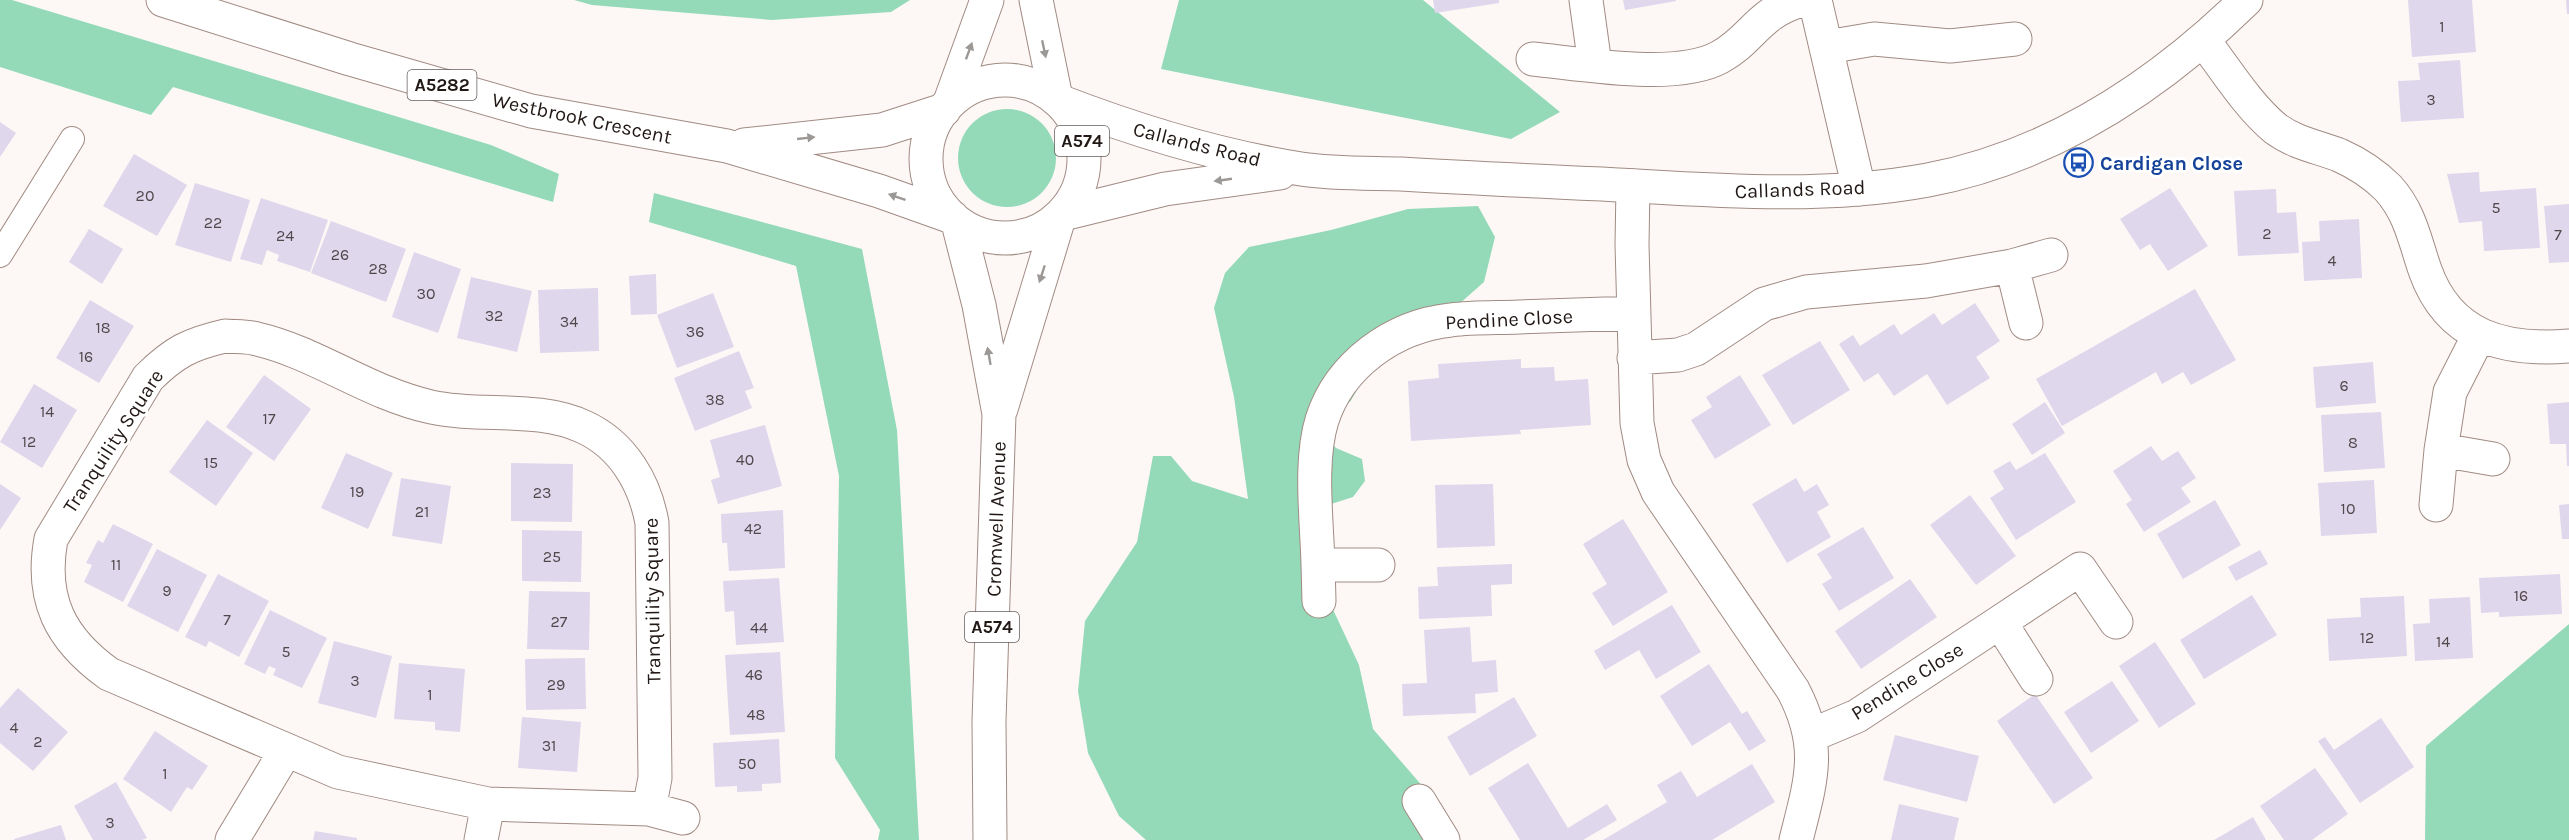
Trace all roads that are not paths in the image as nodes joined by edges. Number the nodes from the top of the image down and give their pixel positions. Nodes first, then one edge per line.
1 (163, 0) edge
2 (987, 0) edge
3 (1036, 0) edge
4 (1586, 0) edge
5 (1802, 0) edge
6 (1815, 0) edge
7 (2246, 0) edge
8 (2015, 39) dead end
9 (2204, 41) junction
10 (1827, 47) junction
11 (1533, 59) dead end
12 (1595, 65) junction
13 (1058, 100) junction
14 (947, 106) junction
15 (72, 139) dead end
16 (727, 146) junction
17 (1302, 169) junction
18 (1634, 186) junction
19 (1859, 189) junction
20 (1061, 216) junction
21 (955, 220) junction
22 (0, 255) edge
23 (2050, 255) dead end
24 (2012, 266) junction
25 (1633, 313) junction
26 (2026, 323) dead end
27 (2479, 335) junction
28 (2569, 346) edge
29 (1634, 358) junction
30 (999, 414) junction
31 (2441, 450) junction
32 (2493, 459) dead end
33 (2436, 505) dead end
34 (1317, 565) junction
35 (1378, 565) dead end
36 (1319, 602) dead end
37 (2000, 622) junction
38 (2116, 622) dead end
39 (2036, 679) dead end
40 (1812, 735) junction
41 (285, 752) junction
42 (1419, 801) dead end
43 (488, 804) junction
44 (649, 808) junction
45 (683, 818) dead end
46 (232, 840) edge
47 (481, 840) edge
48 (990, 840) edge
49 (1443, 840) edge
50 (1796, 840) edge

1 - 16 street, Westbrook Crescent / A5282
14 -> 2 street, A574
3 -> 13 street, A574
4 - 12 street
5 - 12 street
6 - 10 street
7 - 9 street, Callands Road
8 - 10 street
9 - 19 street, Callands Road
9 - 27 street
10 - 19 street
11 - 12 street
13 - 14 street, A574
13 - 17 street, Callands Road
13 - 20 street, A574
16 -> 14 street, Westbrook Crescent / A5282
14 - 21 street, A574
15 - 22 lane
21 -> 16 street, Westbrook Crescent / A5282
17 - 18 street, Callands Road
17 -> 20 street, Callands Road
18 - 19 street, Callands Road
18 - 25 street
20 - 21 street, A574
20 -> 30 street, Cromwell Avenue / A574
30 -> 21 street, Cromwell Avenue / A574
23 - 24 street
24 - 26 street
24 - 29 street
25 - 29 street
25 - 34 street, Pendine Close
27 - 28 street
27 - 31 street
29 - 40 street
30 - 48 street, Cromwell Avenue / A574
31 - 32 street
31 - 33 street
34 - 35 street
34 - 36 street, Pendine Close
37 - 38 street, Pendine Close
37 - 39 street
37 - 40 street, Pendine Close
40 - 50 street
41 - 43 street, Tranquility Square
41 - 44 street, Tranquility Square
41 - 46 street
42 - 49 street
43 - 44 street, Tranquility Square
43 - 47 street
44 - 45 street, Tranquility Square

